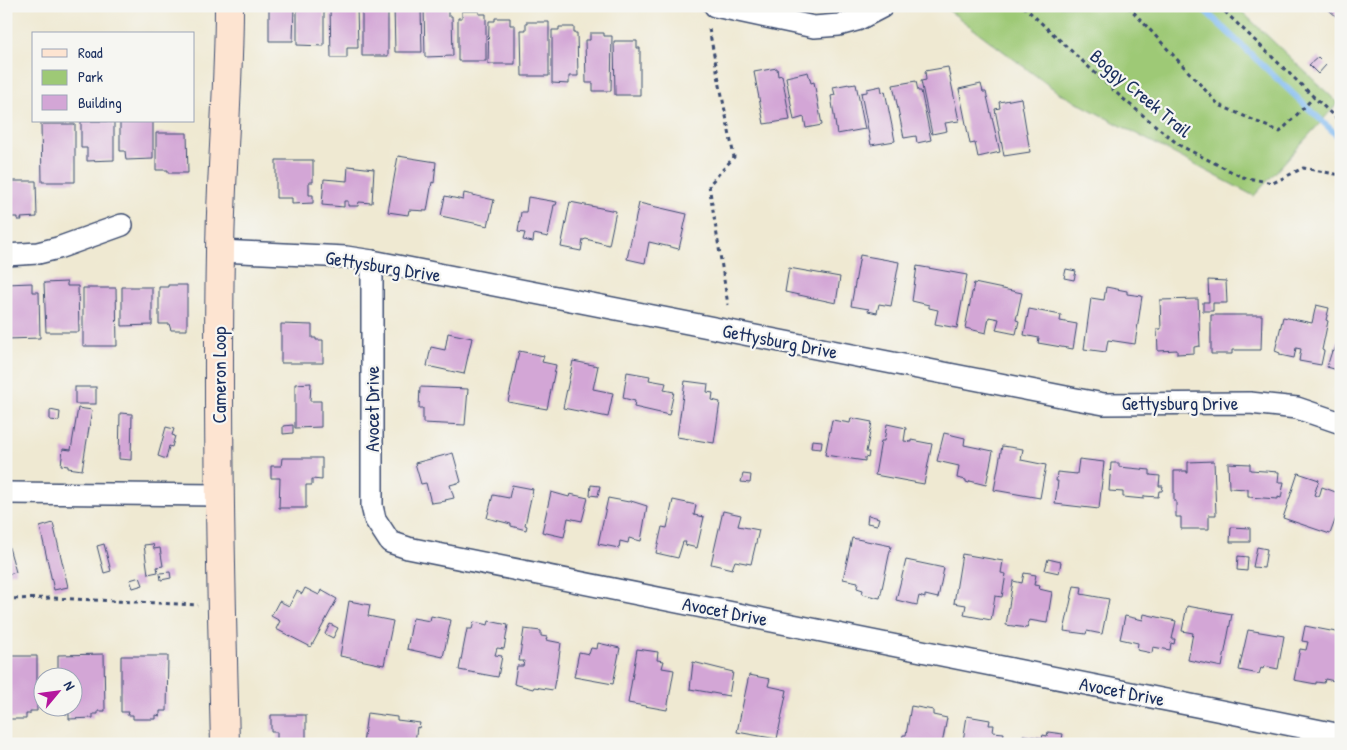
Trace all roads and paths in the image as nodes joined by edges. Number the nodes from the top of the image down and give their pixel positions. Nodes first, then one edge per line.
1 (229, 6) edge
2 (715, 6) edge
3 (1023, 6) edge
4 (1128, 6) edge
5 (1219, 6) edge
6 (882, 7) edge
7 (709, 29) dead end
8 (1314, 97) junction
9 (1341, 123) edge
10 (1341, 175) edge
11 (122, 225) dead end
12 (220, 251) junction
13 (6, 255) edge
14 (372, 261) junction
15 (728, 305) dead end
16 (1341, 423) edge
17 (6, 493) edge
18 (219, 495) junction
19 (6, 599) edge
20 (222, 606) junction
21 (1341, 735) edge
22 (225, 744) edge

1 - 12 street, Cameron Loop
2 - 6 street
3 - 10 path, Boggy Creek Trail
4 - 8 path
5 - 8 path
7 - 15 path
8 - 9 path
11 - 13 street
12 - 14 street, Gettysburg Drive
12 - 18 street, Cameron Loop
14 - 16 street, Gettysburg Drive
14 - 21 street, Avocet Drive
17 - 18 street
18 - 20 street, Cameron Loop
19 - 20 path
20 - 22 street, Cameron Loop

